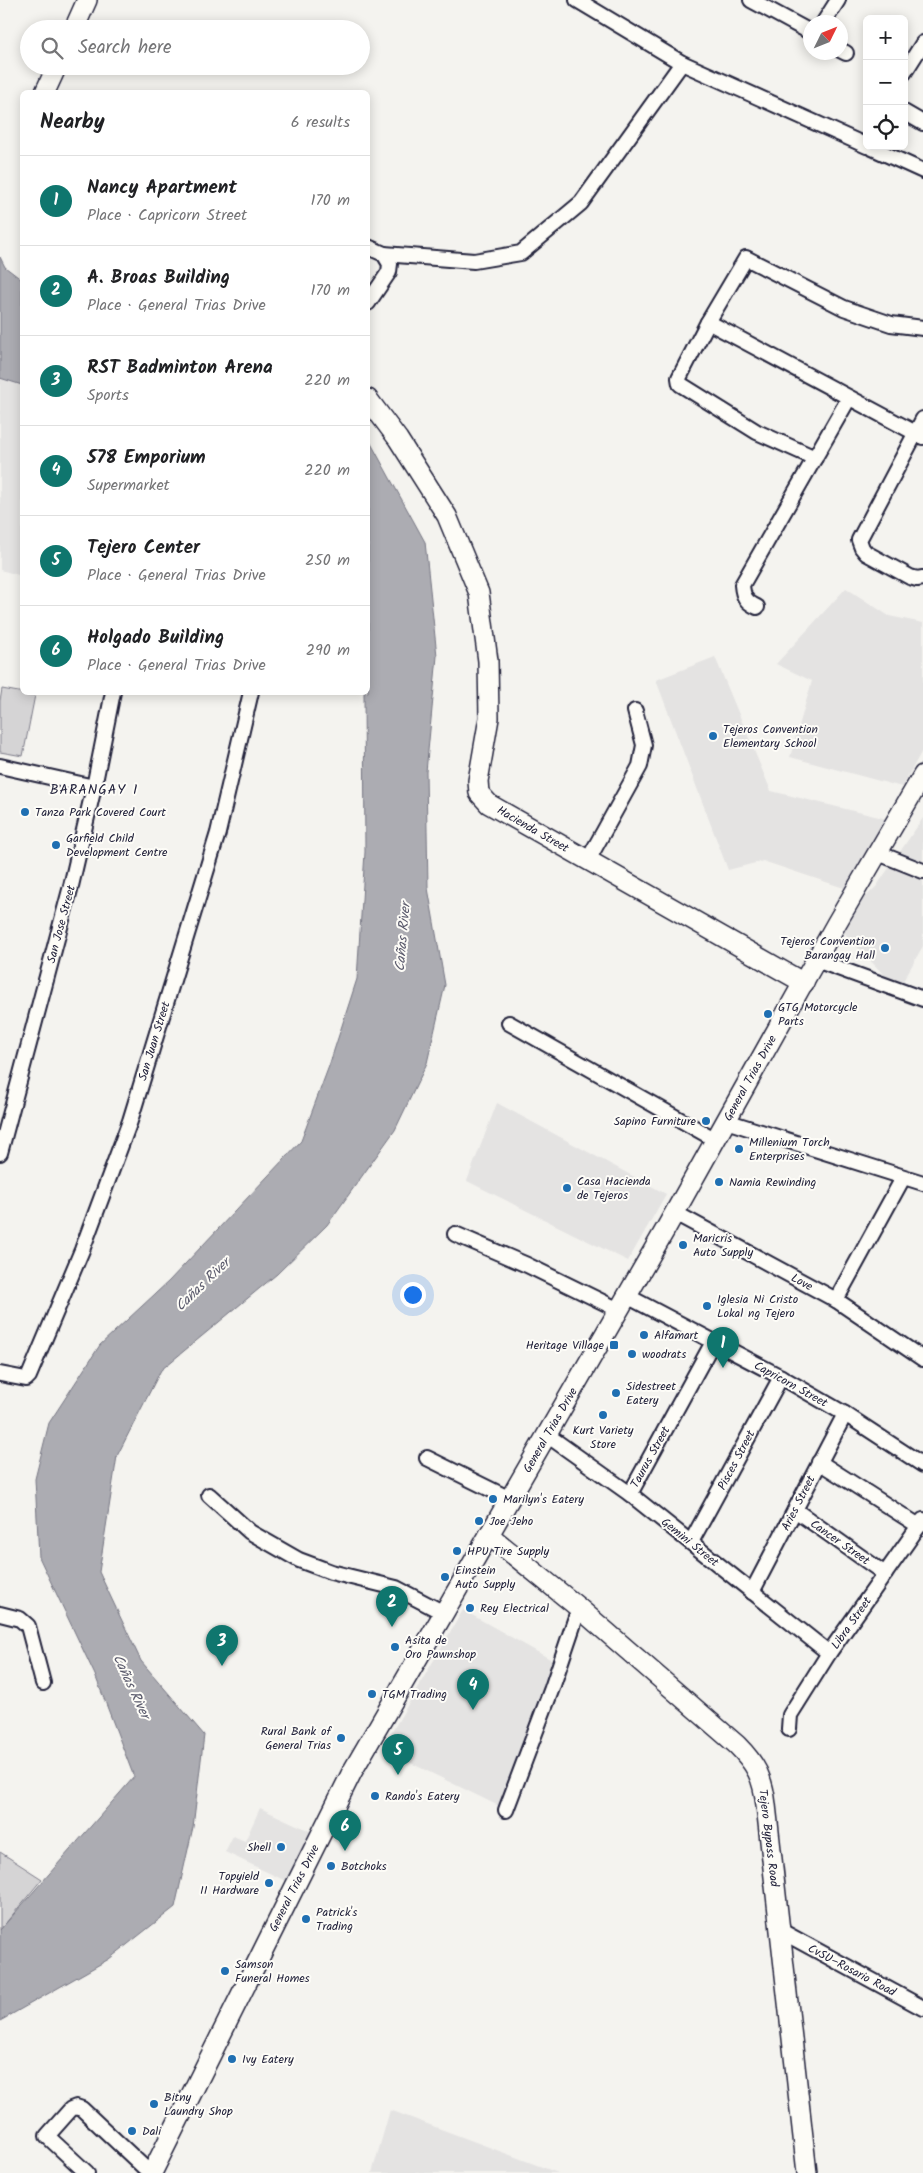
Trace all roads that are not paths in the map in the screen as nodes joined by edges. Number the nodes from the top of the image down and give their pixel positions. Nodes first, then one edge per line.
1 (87, 0) edge
2 (577, 0) edge
3 (752, 0) edge
4 (838, 0) edge
5 (828, 15) edge
6 (78, 20) edge
7 (803, 28) edge
8 (923, 43) edge
9 (682, 63) junction
10 (908, 67) edge
11 (52, 75) edge
12 (45, 90) edge
13 (908, 114) edge
14 (923, 123) edge
15 (863, 144) edge
16 (876, 150) edge
17 (923, 171) edge
18 (370, 249) edge
19 (384, 254) junction
20 (370, 300) edge
21 (708, 322) junction
22 (923, 328) edge
23 (849, 398) junction
24 (370, 403) edge
25 (923, 419) edge
26 (919, 435) edge
27 (815, 458) junction
28 (923, 578) edge
29 (757, 607) dead end
30 (112, 695) edge
31 (250, 695) edge
32 (635, 711) dead end
33 (0, 766) edge
34 (923, 775) edge
35 (94, 787) junction
36 (878, 853) junction
37 (588, 860) junction
38 (923, 871) edge
39 (816, 960) junction
40 (804, 983) junction
41 (923, 999) edge
42 (509, 1024) dead end
43 (726, 1121) junction
44 (716, 1140) junction
45 (0, 1153) edge
46 (903, 1178) junction
47 (923, 1183) edge
48 (675, 1213) junction
49 (455, 1234) dead end
50 (836, 1300) junction
51 (623, 1303) junction
52 (713, 1342) junction
53 (921, 1354) edge
54 (0, 1374) edge
55 (781, 1377) junction
56 (845, 1414) junction
57 (547, 1435) junction
58 (427, 1458) dead end
59 (819, 1462) junction
60 (923, 1465) edge
61 (630, 1494) junction
62 (209, 1495) dead end
63 (510, 1499) junction
64 (795, 1510) junction
65 (921, 1523) edge
66 (489, 1535) junction
67 (691, 1542) junction
68 (885, 1574) junction
69 (752, 1592) junction
70 (579, 1608) junction
71 (444, 1613) junction
72 (0, 1614) edge
73 (829, 1653) junction
74 (43, 1683) dead end
75 (789, 1729) dead end
76 (506, 1810) dead end
77 (781, 1931) junction
78 (923, 2008) edge
79 (87, 2173) edge
80 (151, 2173) edge
81 (808, 2173) edge

1 - 6 street
2 - 9 street
3 - 7 street
4 - 5 street
8 - 10 street
9 - 15 street
9 - 19 street
11 - 12 street
13 - 14 street
16 - 17 street
18 - 19 street
19 - 20 street
21 - 22 street
21 - 23 street
21 - 27 street
23 - 26 street
23 - 27 street
24 - 37 street, Hacienda Street
25 - 26 street
26 - 28 street
27 - 29 street
30 - 35 street, San Jose Street
31 - 54 street, San Juan Street
32 - 37 street
33 - 35 street
34 - 36 street, General Trias Drive
35 - 45 street, San Jose Street
36 - 38 street
36 - 39 street, General Trias Drive
37 - 40 street, Hacienda Street
39 - 40 street, General Trias Drive
39 - 41 street
40 - 43 street, General Trias Drive
42 - 44 street
43 - 44 street, General Trias Drive
43 - 46 street
44 - 48 street, General Trias Drive
46 - 47 street
46 - 50 street
48 - 50 street, Love
48 - 51 street, General Trias Drive
49 - 51 street, Capricorn Street
50 - 53 street, Love
51 - 52 street, Capricorn Street
51 - 57 street, General Trias Drive
52 - 55 street, Capricorn Street
52 - 61 street, Taurus Street
55 - 56 street, Capricorn Street
55 - 67 street, Pisces Street
56 - 59 street, Aries Street
56 - 60 street, Capricorn Street
57 - 61 street, Gemini Street
57 - 63 street, General Trias Drive
58 - 63 street
59 - 64 street, Aries Street
59 - 65 street
61 - 67 street, Gemini Street
62 - 71 street
63 - 66 street, General Trias Drive
64 - 68 street, Cancer Street
64 - 69 street, Aries Street
65 - 68 street, Libra Street
66 - 70 street, Tejero Bypass Road
66 - 71 street, General Trias Drive
67 - 69 street, Gemini Street
68 - 73 street, Libra Street
69 - 73 street, Gemini Street
70 - 76 street
70 - 77 street, Tejero Bypass Road
71 - 80 street, General Trias Drive
72 - 74 street
73 - 75 street, Libra Street
77 - 78 street, CvSU–Rosario Road
77 - 81 street, Tejero Bypass Road
79 - 80 street

